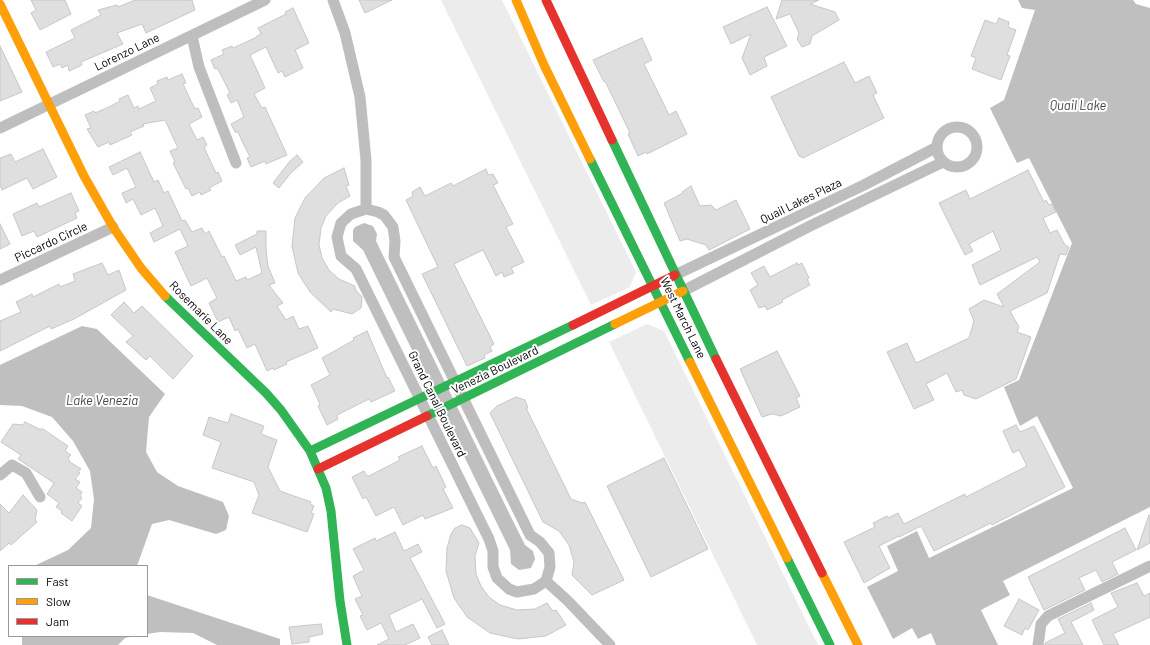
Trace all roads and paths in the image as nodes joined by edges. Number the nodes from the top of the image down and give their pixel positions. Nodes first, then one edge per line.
1 (265, 0) edge
2 (333, 0) edge
3 (516, 0) edge
4 (546, 0) edge
5 (0, 4) edge
6 (192, 36) junction
7 (48, 104) junction
8 (0, 128) edge
9 (937, 147) junction
10 (943, 162) junction
11 (236, 163) dead end
12 (366, 209) junction
13 (113, 228) junction
14 (675, 275) junction
15 (0, 280) edge
16 (654, 286) junction
17 (683, 292) junction
18 (662, 302) junction
19 (614, 305) junction
20 (622, 321) junction
21 (455, 382) junction
22 (420, 398) junction
23 (463, 399) junction
24 (428, 415) junction
25 (310, 451) junction
26 (318, 469) junction
27 (0, 475) edge
28 (40, 497) dead end
29 (1150, 566) edge
30 (546, 581) junction
31 (347, 645) edge
32 (610, 645) edge
33 (830, 645) edge
34 (858, 645) edge
35 (1038, 645) edge

1 - 6 street, Lorenzo Lane
2 - 12 street
3 - 16 street, West March Lane
4 - 14 street, West March Lane
5 - 7 street, Rosemarie Lane
6 - 7 street, Lorenzo Lane
6 - 11 street
7 - 8 street, Lorenzo Lane
7 - 13 street, Rosemarie Lane
9 - 10 street
9 - 10 street
9 - 14 street, Quail Lakes Plaza
10 - 17 street
12 - 21 street
12 - 22 street, Grand Canal Boulevard
13 - 15 street, Piccardo Circle
13 - 25 street, Rosemarie Lane
14 - 16 street, Venezia Boulevard
14 - 17 street, West March Lane
16 - 18 street, West March Lane
16 - 19 street, Venezia Boulevard
17 - 18 street, Venezia Boulevard
17 - 34 street, West March Lane
18 - 20 street, Venezia Boulevard
18 - 33 street, West March Lane
19 - 20 street
19 - 21 street, Venezia Boulevard
20 - 23 street, Venezia Boulevard
21 - 22 street, Venezia Boulevard
21 - 23 street
22 - 24 street, Grand Canal Boulevard
22 - 25 street, Venezia Boulevard
23 - 24 street, Venezia Boulevard
23 - 30 street
24 - 26 street, Venezia Boulevard
24 - 30 street, Grand Canal Boulevard
25 - 26 street, Rosemarie Lane
26 - 31 street, Rosemarie Lane
27 - 28 street
29 - 35 street
30 - 32 street

